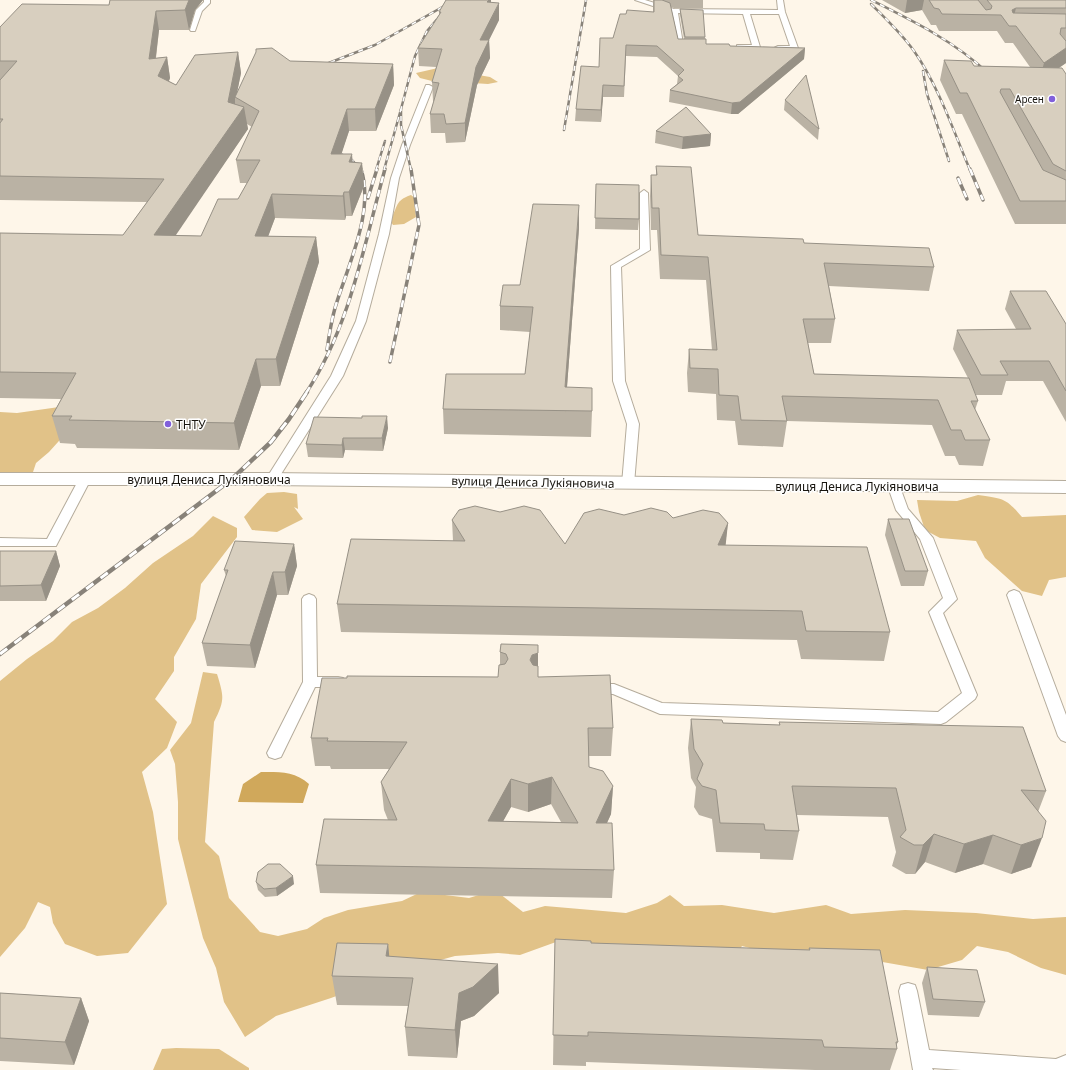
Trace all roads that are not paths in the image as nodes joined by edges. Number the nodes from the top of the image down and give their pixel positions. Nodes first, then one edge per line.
1 (207, 0) edge
2 (638, 0) edge
3 (780, 0) edge
4 (674, 11) junction
5 (746, 11) junction
6 (782, 12) junction
7 (193, 30) dead end
8 (695, 46) edge
9 (733, 47) edge
10 (764, 47) junction
11 (429, 87) dead end
12 (644, 193) dead end
13 (85, 478) junction
14 (0, 479) edge
15 (272, 479) junction
16 (628, 484) junction
17 (894, 486) junction
18 (1066, 487) edge
19 (0, 542) edge
20 (1014, 595) dead end
21 (309, 599) dead end
22 (310, 682) junction
23 (349, 683) edge
24 (584, 688) edge
25 (1066, 736) edge
26 (275, 753) dead end
27 (908, 991) dead end
28 (922, 1064) edge
29 (1066, 1064) edge

1 - 7 lane
2 - 4 lane
3 - 6 lane
4 - 5 lane
4 - 8 lane
5 - 6 lane
5 - 10 lane
6 - 10 lane
9 - 10 lane
11 - 15 lane
12 - 16 lane
13 - 14 street, вулиця Дениса Лукіяновича
13 - 15 street, вулиця Дениса Лукіяновича
13 - 19 lane
15 - 16 street, вулиця Дениса Лукіяновича
16 - 17 street, вулиця Дениса Лукіяновича
17 - 18 street, вулиця Дениса Лукіяновича
17 - 24 lane
20 - 25 lane
21 - 22 lane
22 - 23 lane
22 - 26 lane
27 - 28 lane
28 - 29 lane

